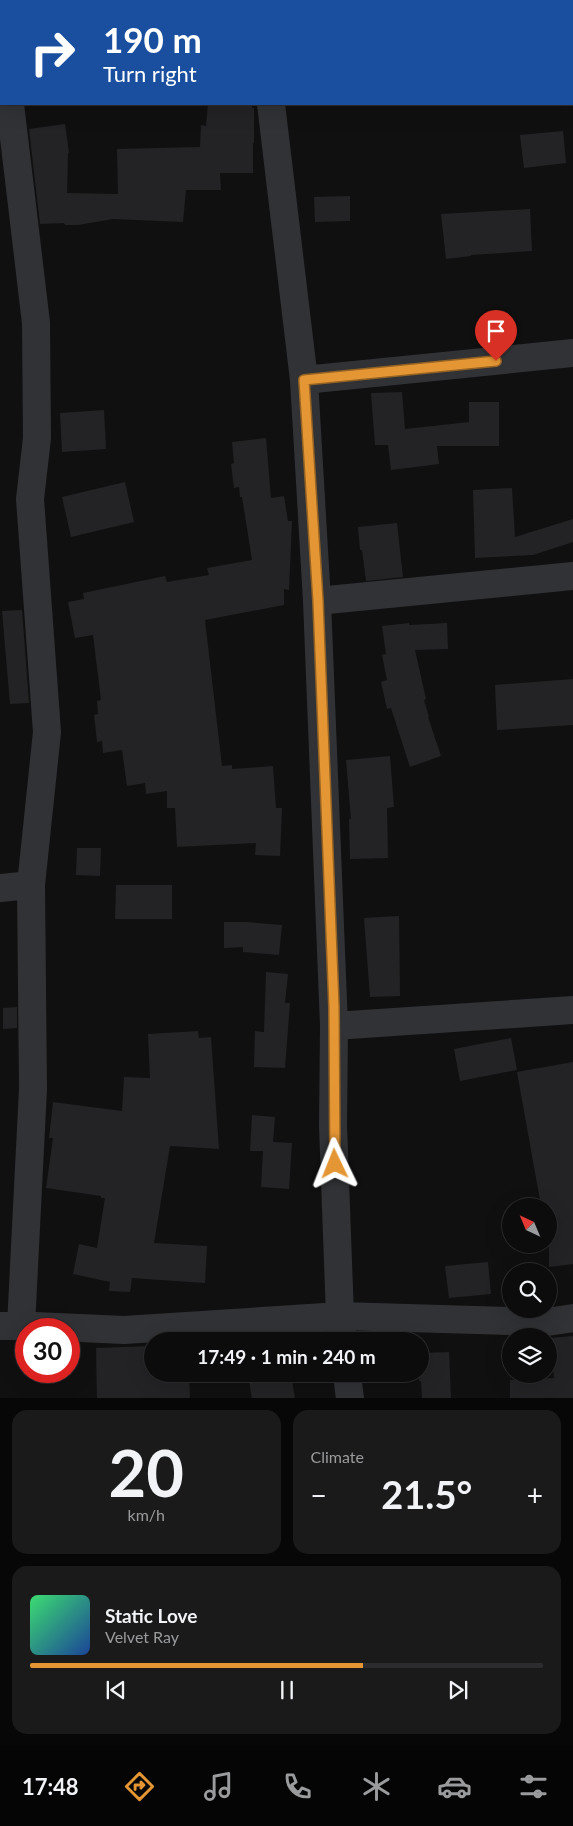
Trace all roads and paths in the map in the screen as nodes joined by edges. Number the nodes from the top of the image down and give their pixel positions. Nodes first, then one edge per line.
1 (10, 105) edge
2 (270, 105) edge
3 (573, 353) edge
4 (304, 380) junction
5 (573, 576) edge
6 (318, 601) junction
7 (31, 885) junction
8 (0, 888) edge
9 (573, 1010) edge
10 (334, 1026) junction
11 (573, 1318) edge
12 (11, 1326) edge
13 (342, 1328) edge
14 (348, 1382) edge
15 (350, 1398) edge

1 - 7 street
2 - 4 street
3 - 4 street
4 - 6 street
5 - 6 street
6 - 10 street
7 - 8 street
7 - 12 street
9 - 10 street
10 - 13 street
11 - 13 street
12 - 13 street
14 - 15 street

